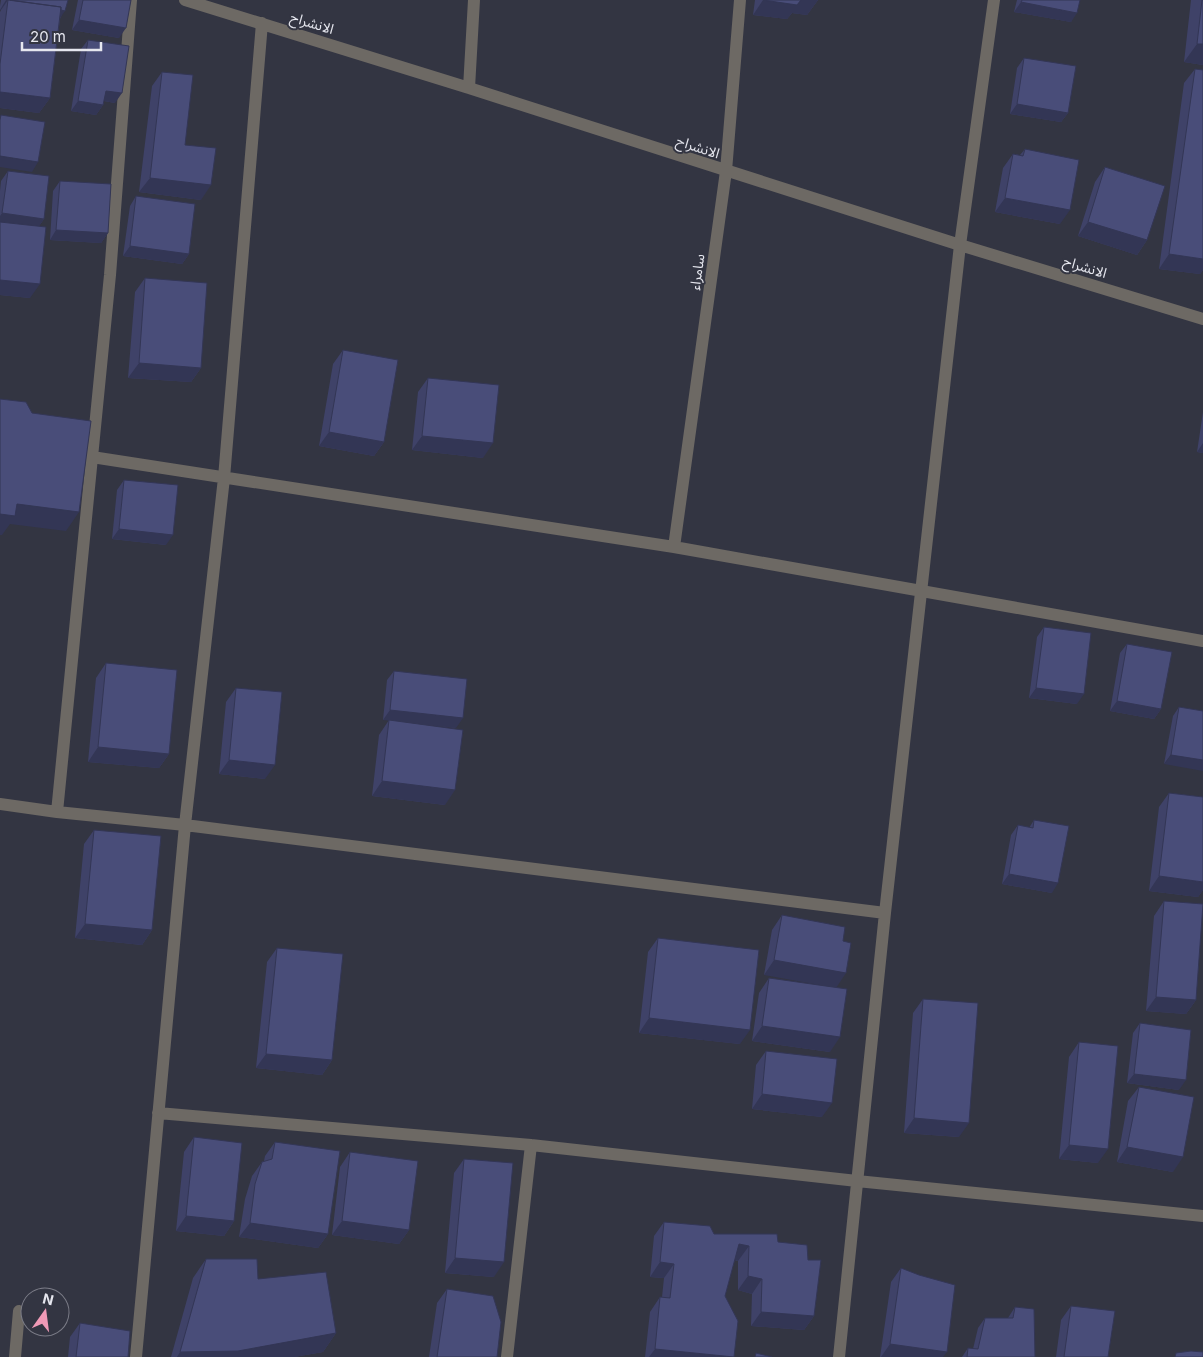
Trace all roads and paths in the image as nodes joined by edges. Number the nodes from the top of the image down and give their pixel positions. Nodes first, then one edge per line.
1 (131, 0) edge
2 (186, 0) edge
3 (474, 0) edge
4 (740, 0) edge
5 (994, 0) edge
6 (262, 24) junction
7 (468, 88) junction
8 (726, 171) junction
9 (960, 245) junction
10 (1203, 319) edge
11 (92, 457) junction
12 (224, 478) junction
13 (674, 547) junction
14 (922, 592) junction
15 (1203, 640) edge
16 (0, 804) edge
17 (57, 812) junction
18 (184, 824) junction
19 (885, 913) junction
20 (158, 1113) junction
21 (531, 1145) junction
22 (858, 1181) junction
23 (1203, 1216) edge
24 (19, 1311) dead end
25 (15, 1357) edge
26 (136, 1357) edge
27 (507, 1357) edge
28 (839, 1357) edge

1 - 11 street
2 - 6 street, الانشراح
3 - 7 street
4 - 8 street, سامراء
5 - 9 street
6 - 7 street, الانشراح
6 - 12 street
7 - 8 street, الانشراح
8 - 9 street, الانشراح
8 - 13 street, سامراء
9 - 10 street, الانشراح
9 - 14 street
11 - 12 street
11 - 17 street
12 - 13 street
12 - 18 street
13 - 14 street
14 - 15 street
14 - 19 street
16 - 17 street
17 - 18 street
18 - 19 street
18 - 20 street
19 - 22 street
20 - 21 street
20 - 26 street
21 - 22 street
21 - 27 street
22 - 23 street
22 - 28 street
24 - 25 street

